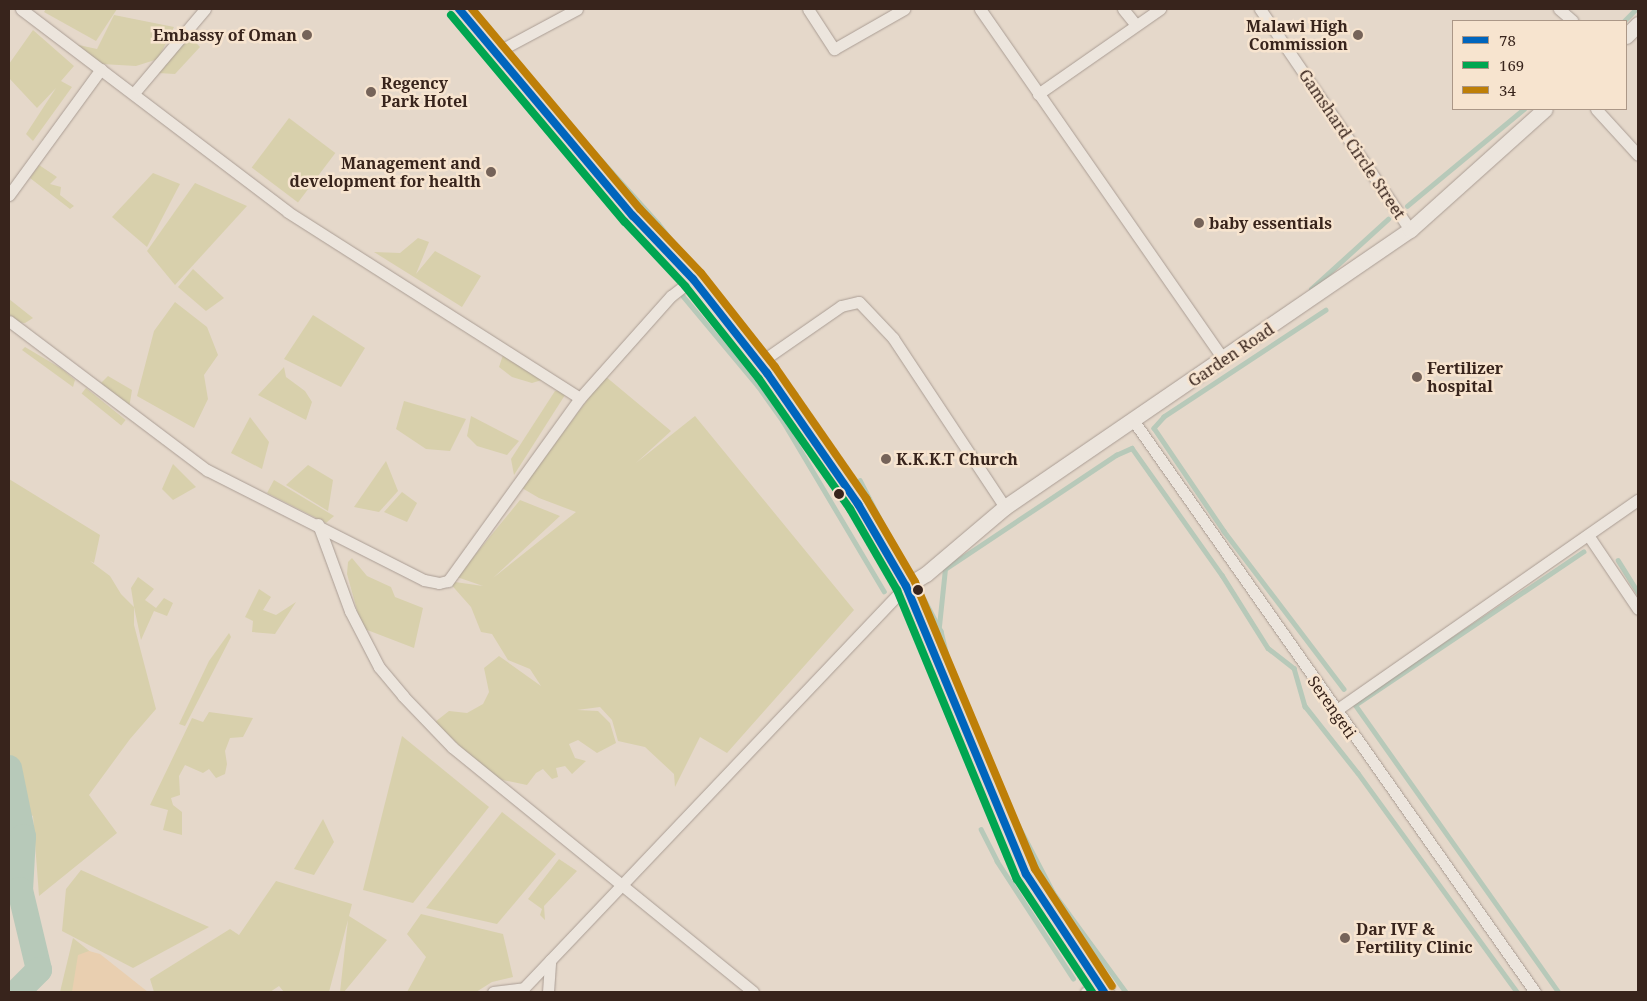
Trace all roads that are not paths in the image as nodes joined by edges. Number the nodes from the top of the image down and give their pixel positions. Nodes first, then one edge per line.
1 (21, 9) edge
2 (205, 9) edge
3 (459, 9) edge
4 (577, 9) edge
5 (808, 9) edge
6 (904, 9) edge
7 (980, 9) edge
8 (1123, 9) edge
9 (1160, 9) edge
10 (1260, 9) edge
11 (1559, 9) edge
12 (1572, 20) edge
13 (1135, 24) junction
14 (1638, 24) edge
15 (1627, 35) edge
16 (495, 53) junction
17 (101, 70) junction
18 (134, 93) junction
19 (1038, 94) junction
20 (1543, 110) edge
21 (1597, 110) edge
22 (1638, 155) edge
23 (9, 195) edge
24 (1410, 230) junction
25 (693, 279) junction
26 (9, 321) edge
27 (1224, 360) junction
28 (759, 363) junction
29 (580, 398) junction
30 (1133, 420) junction
31 (1638, 500) edge
32 (1005, 507) junction
33 (318, 524) junction
34 (1588, 536) junction
35 (906, 586) junction
36 (1638, 609) edge
37 (1335, 711) junction
38 (621, 884) junction
39 (550, 960) junction
40 (522, 990) edge
41 (1097, 990) edge
42 (493, 992) edge
43 (548, 992) edge
44 (753, 992) edge
45 (1535, 992) edge

1 - 17 street
2 - 18 street
3 - 16 main road
4 - 16 street
5 - 6 street
7 - 19 street
8 - 13 street
9 - 13 street
10 - 24 street, Gamshard Circle Street
11 - 12 street
13 - 19 street
14 - 15 street
16 - 25 main road
17 - 18 street
17 - 23 street
18 - 29 street
19 - 27 street
20 - 24 street, Garden Road
21 - 22 street
24 - 27 street, Garden Road
25 - 28 main road
25 - 29 street
26 - 33 street
27 - 30 street, Garden Road
28 - 32 street
28 - 35 main road
29 - 33 street
30 - 32 street, Garden Road
30 - 37 street, Serengeti
31 - 34 street
32 - 35 street, Garden Road
33 - 38 street
34 - 36 street
34 - 37 street
35 - 38 street
35 - 41 main road
37 - 45 street, Serengeti
38 - 39 street
38 - 44 street
39 - 40 street
39 - 43 street
40 - 42 street

